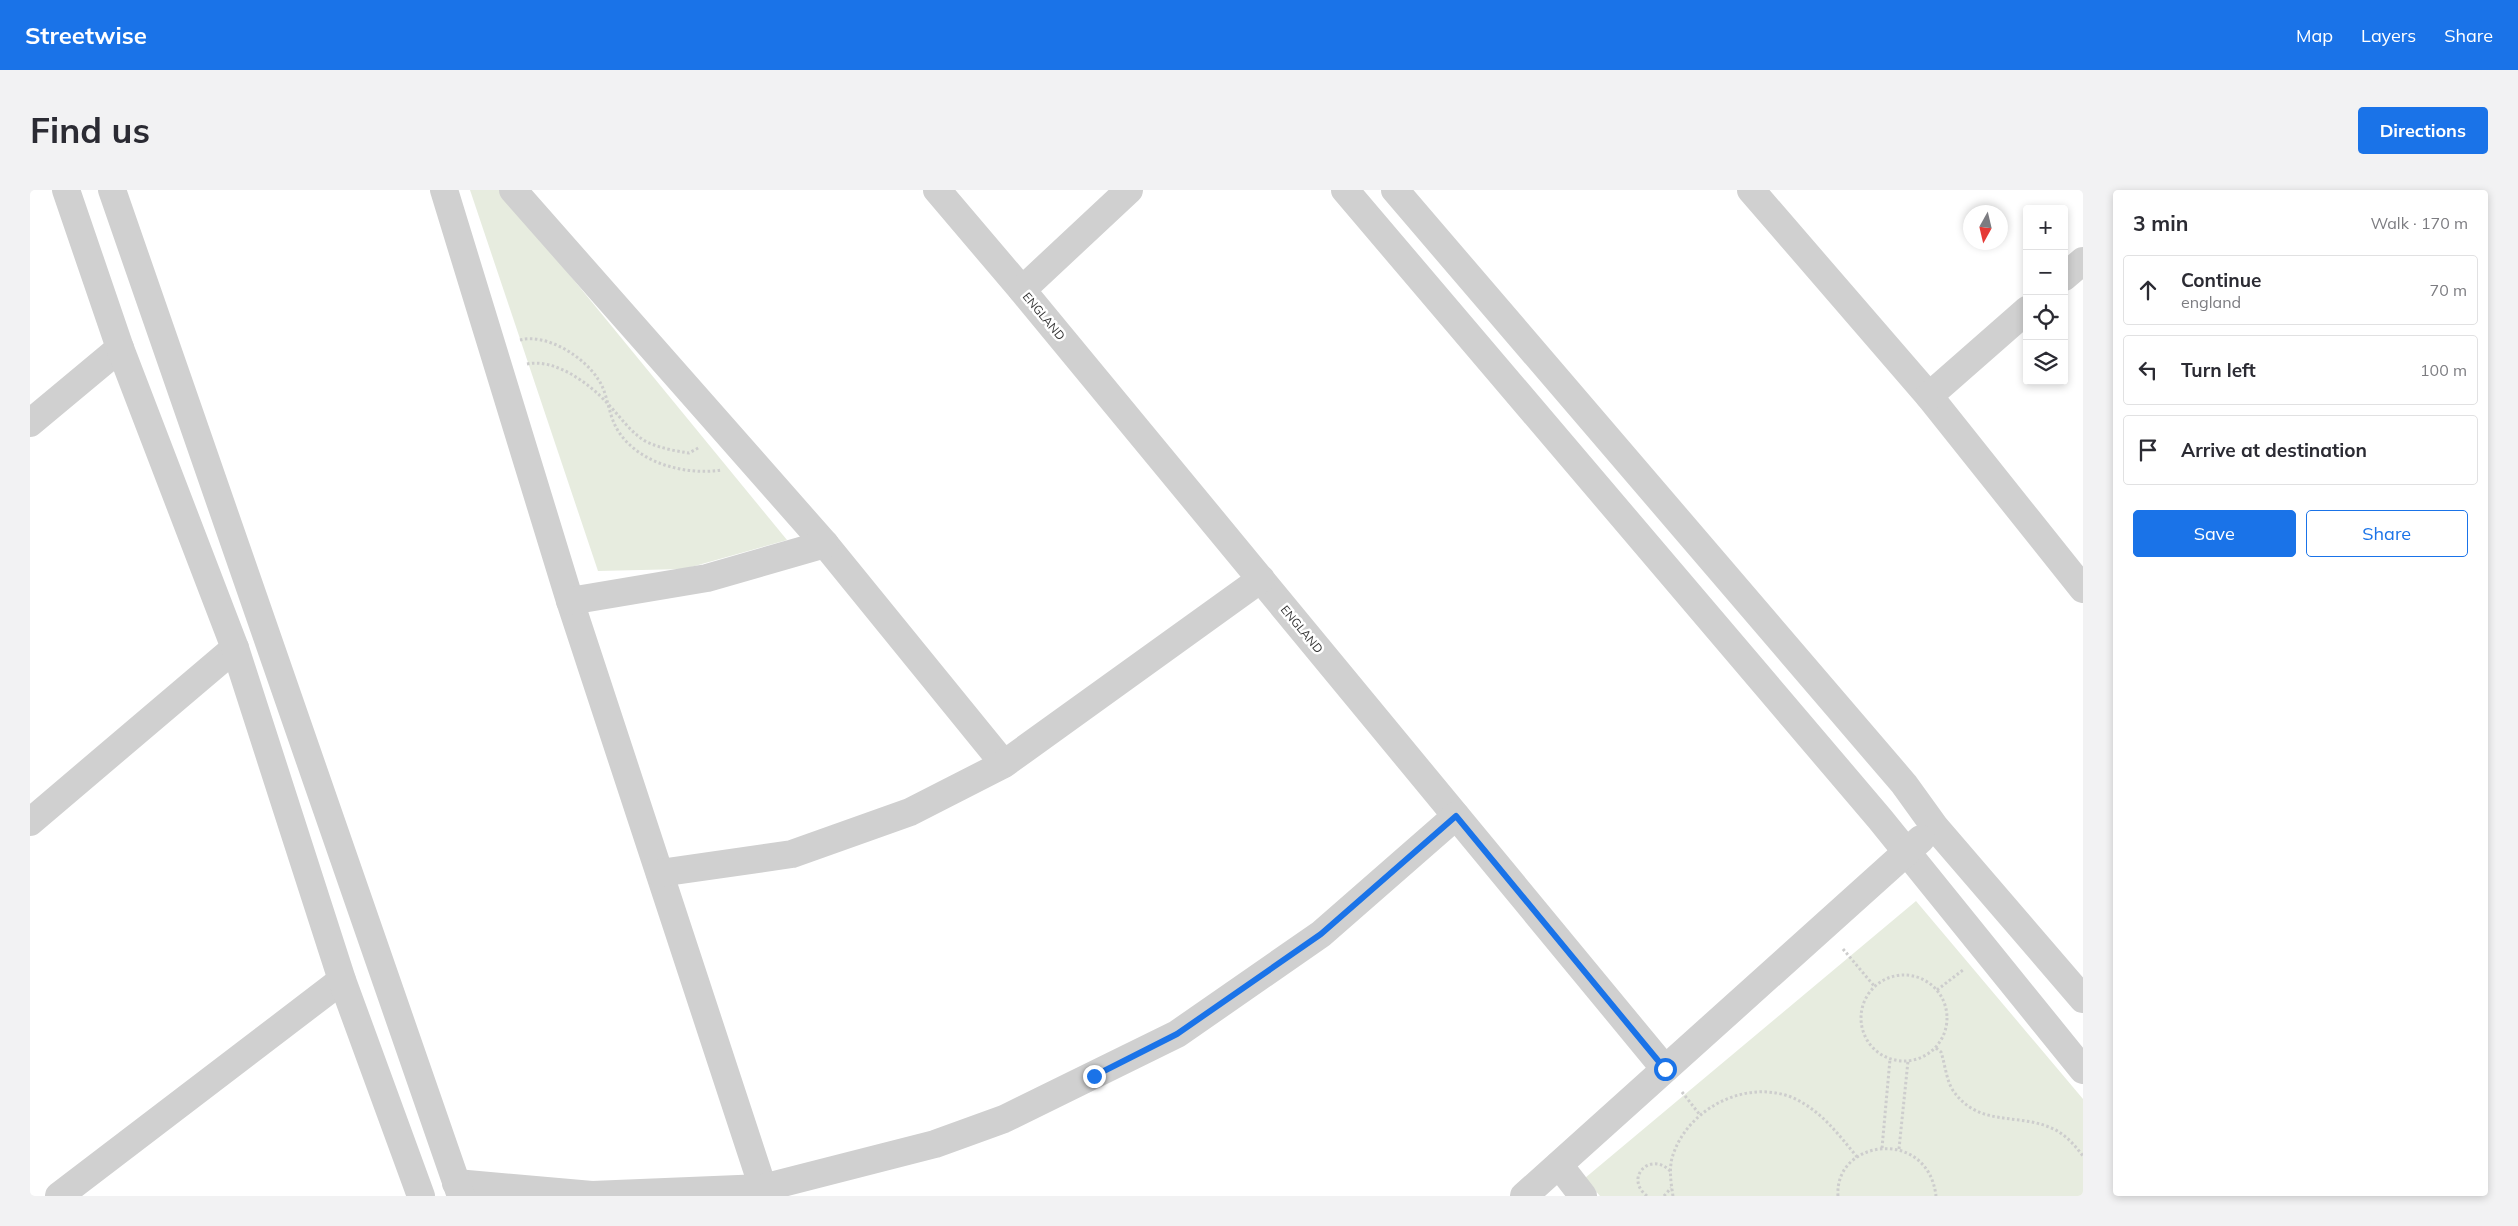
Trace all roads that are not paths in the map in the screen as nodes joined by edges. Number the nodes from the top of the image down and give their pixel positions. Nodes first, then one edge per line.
1 (66, 190) edge
2 (112, 190) edge
3 (444, 190) edge
4 (513, 190) edge
5 (937, 190) edge
6 (1130, 190) edge
7 (1345, 190) edge
8 (1751, 190) edge
9 (1399, 191) edge
10 (2083, 261) edge
11 (2068, 274) edge
12 (1022, 290) junction
13 (2023, 314) edge
14 (120, 348) junction
15 (1929, 396) junction
16 (30, 423) edge
17 (825, 544) junction
18 (1261, 579) junction
19 (2083, 589) edge
20 (570, 601) junction
21 (235, 648) junction
22 (1004, 764) junction
23 (1456, 816) junction
24 (30, 822) edge
25 (1935, 827) junction
26 (1906, 851) junction
27 (660, 873) junction
28 (342, 980) junction
29 (2082, 995) edge
30 (1665, 1069) junction
31 (2083, 1070) edge
32 (1559, 1165) junction
33 (764, 1188) junction
34 (458, 1190) edge
35 (70, 1192) edge
36 (422, 1196) edge
37 (1524, 1196) edge
38 (1583, 1196) edge

1 - 14 street
2 - 34 street
3 - 20 street
4 - 17 street
5 - 12 street, ENGLAND
6 - 12 street
7 - 26 street
8 - 15 street
9 - 25 street
10 - 11 street
12 - 18 street, ENGLAND
13 - 15 street
14 - 16 street
14 - 21 street
15 - 19 street
17 - 20 street
17 - 22 street
18 - 22 street
18 - 23 street, ENGLAND
20 - 27 street
21 - 24 street
21 - 28 street
22 - 27 street
23 - 30 street, ENGLAND
23 - 33 street
25 - 26 street
25 - 29 street
26 - 30 street
26 - 31 street
27 - 33 street
28 - 35 street
28 - 36 street
30 - 32 street
32 - 37 street
32 - 38 street
33 - 34 street

